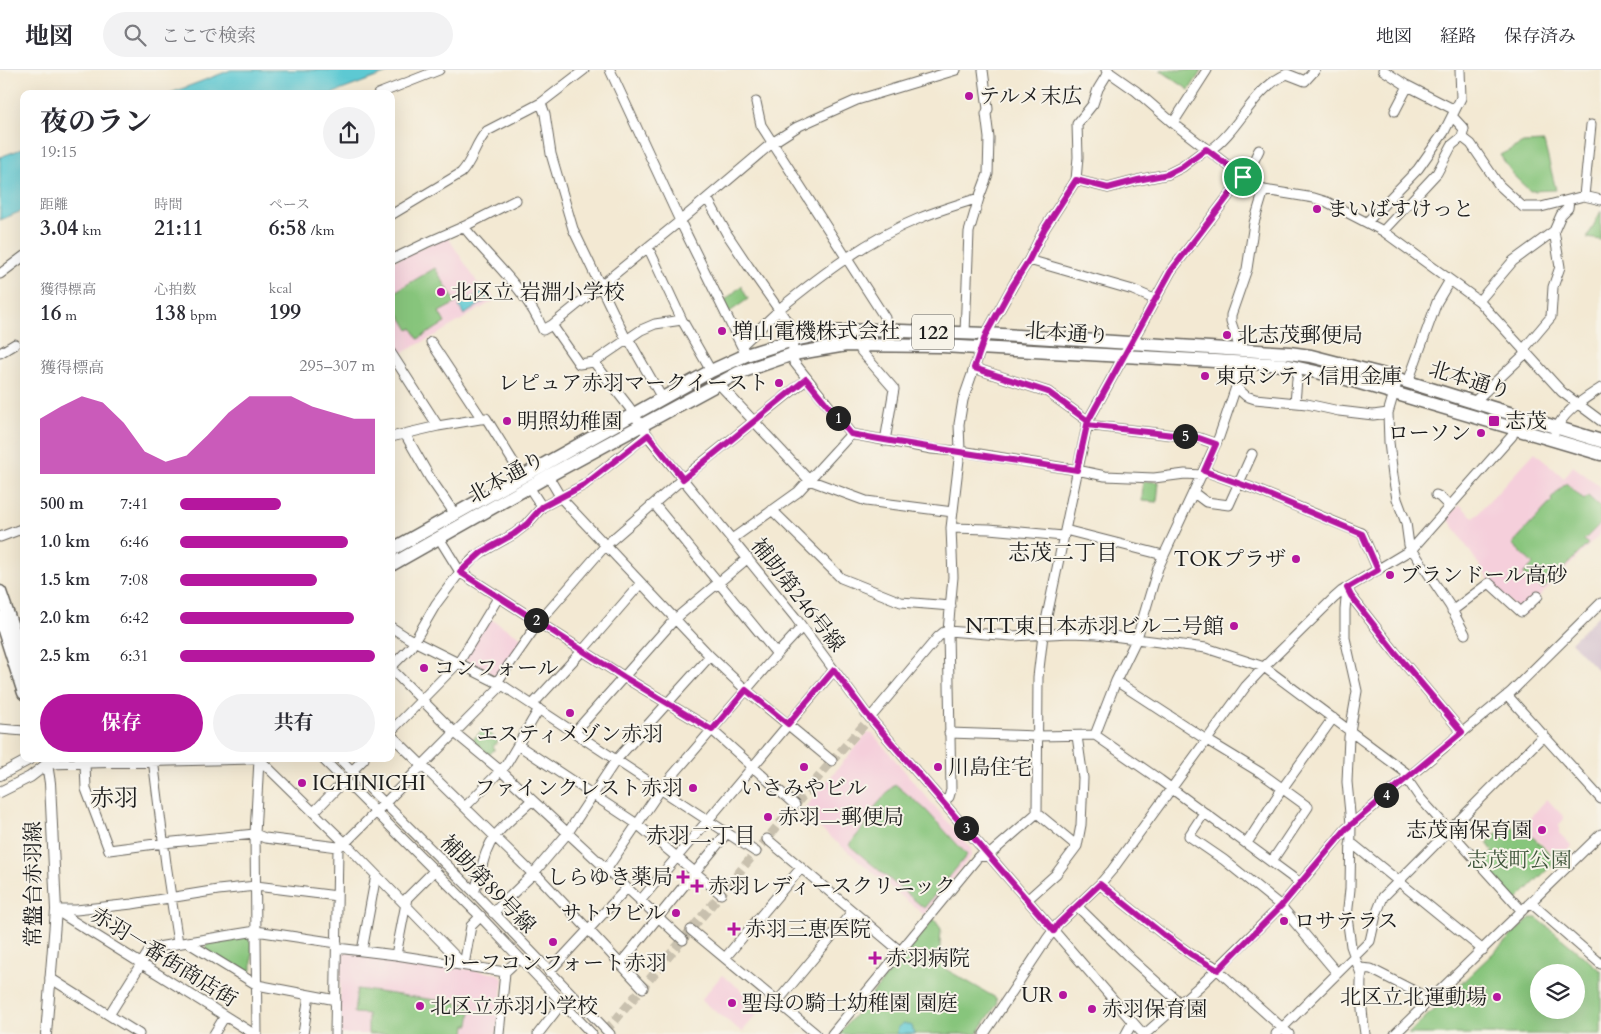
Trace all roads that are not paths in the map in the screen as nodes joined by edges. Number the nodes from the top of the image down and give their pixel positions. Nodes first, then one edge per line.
1 (439, 70) edge
2 (584, 70) edge
3 (610, 70) edge
4 (956, 70) edge
5 (983, 70) edge
6 (1207, 70) edge
7 (1315, 70) edge
8 (1383, 70) edge
9 (1460, 70) edge
10 (1108, 71) edge
11 (1408, 86) junction
12 (388, 90) edge
13 (756, 102) dead end
14 (541, 103) junction
15 (1395, 111) dead end
16 (1454, 113) junction
17 (1173, 123) junction
18 (1591, 125) dead end
19 (1462, 137) junction
20 (772, 143) junction
21 (1207, 150) junction
22 (1259, 150) dead end
23 (1244, 178) junction
24 (1076, 180) junction
25 (1264, 190) junction
26 (1584, 196) junction
27 (707, 198) junction
28 (979, 198) junction
29 (516, 200) dead end
30 (1570, 200) junction
31 (1601, 200) edge
32 (395, 213) edge
33 (680, 221) junction
34 (1367, 222) junction
35 (464, 227) junction
36 (1383, 231) junction
37 (1554, 231) junction
38 (648, 247) junction
39 (395, 258) edge
40 (20, 259) edge
41 (848, 259) junction
42 (1029, 260) junction
43 (0, 274) edge
44 (1450, 280) junction
45 (601, 286) junction
46 (1154, 299) junction
47 (1479, 301) junction
48 (778, 310) junction
49 (682, 320) junction
50 (552, 325) junction
51 (886, 330) junction
52 (965, 333) junction
53 (986, 334) junction
54 (629, 340) junction
55 (793, 340) junction
56 (431, 342) dead end
57 (1130, 343) junction
58 (15, 344) dead end
59 (862, 344) junction
60 (981, 348) junction
61 (1240, 349) junction
62 (744, 350) junction
63 (1524, 352) junction
64 (0, 353) edge
65 (793, 354) junction
66 (1123, 356) junction
67 (395, 359) edge
68 (594, 362) junction
69 (1240, 362) junction
70 (1298, 367) junction
71 (974, 368) junction
72 (711, 371) junction
73 (806, 379) junction
74 (1403, 380) junction
75 (718, 383) junction
76 (1236, 387) junction
77 (1601, 388) edge
78 (1394, 393) junction
79 (662, 398) junction
80 (1474, 402) junction
81 (1295, 403) junction
82 (1577, 404) junction
83 (1388, 413) junction
84 (634, 414) junction
85 (482, 419) junction
86 (1601, 421) edge
87 (753, 422) junction
88 (1517, 422) junction
89 (1088, 423) junction
90 (438, 426) junction
91 (644, 430) junction
92 (1554, 433) junction
93 (404, 434) junction
94 (851, 434) junction
95 (395, 436) edge
96 (885, 441) junction
97 (1601, 441) edge
98 (1216, 444) junction
99 (960, 451) junction
100 (1252, 454) dead end
101 (1601, 454) edge
102 (1077, 470) junction
103 (1203, 473) junction
104 (548, 476) junction
105 (683, 479) junction
106 (809, 480) junction
107 (525, 482) junction
108 (1238, 483) junction
109 (1194, 493) junction
110 (1436, 495) dead end
111 (560, 498) junction
112 (654, 504) junction
113 (1449, 506) junction
114 (542, 507) junction
115 (772, 510) junction
116 (952, 512) junction
117 (455, 514) junction
118 (951, 528) junction
119 (20, 530) edge
120 (1064, 533) junction
121 (0, 537) edge
122 (438, 538) junction
123 (732, 539) junction
124 (606, 546) junction
125 (395, 548) edge
126 (1412, 549) junction
127 (1163, 555) junction
128 (748, 558) junction
129 (395, 562) edge
130 (1378, 570) junction
131 (460, 572) junction
132 (641, 582) junction
133 (719, 582) junction
134 (1347, 588) junction
135 (0, 592) edge
136 (1538, 596) dead end
137 (498, 598) junction
138 (1601, 603) edge
139 (951, 606) junction
140 (1452, 611) junction
141 (0, 618) edge
142 (675, 619) junction
143 (539, 622) junction
144 (802, 627) junction
145 (395, 630) edge
146 (948, 631) junction
147 (1465, 634) dead end
148 (1043, 635) junction
149 (1137, 638) junction
150 (16, 639) edge
151 (415, 641) junction
152 (582, 650) junction
153 (777, 654) junction
154 (710, 656) junction
155 (460, 662) junction
156 (395, 664) edge
157 (20, 666) edge
158 (1264, 667) junction
159 (834, 670) junction
160 (395, 672) edge
161 (624, 677) junction
162 (1116, 681) junction
163 (500, 683) junction
164 (746, 690) junction
165 (1507, 695) junction
166 (423, 700) junction
167 (668, 703) junction
168 (536, 707) junction
169 (870, 718) junction
170 (1333, 718) junction
171 (788, 724) junction
172 (0, 729) edge
173 (395, 729) edge
174 (712, 730) junction
175 (1350, 730) junction
176 (20, 731) edge
177 (575, 732) junction
178 (949, 732) junction
179 (1462, 732) junction
180 (455, 733) junction
181 (1095, 735) junction
182 (1544, 735) junction
183 (1037, 736) junction
184 (1077, 736) junction
185 (395, 737) edge
186 (1206, 740) junction
187 (518, 745) junction
188 (616, 760) junction
189 (832, 760) dead end
190 (24, 762) edge
191 (46, 762) edge
192 (48, 762) edge
193 (81, 762) edge
194 (153, 762) edge
195 (259, 762) edge
196 (262, 762) edge
197 (326, 762) edge
198 (343, 762) edge
199 (361, 762) edge
200 (423, 765) junction
201 (754, 767) junction
202 (352, 771) junction
203 (501, 771) junction
204 (0, 775) edge
205 (1407, 777) junction
206 (345, 780) junction
207 (661, 789) junction
208 (1172, 789) junction
209 (1282, 789) junction
210 (0, 792) edge
211 (593, 794) junction
212 (1601, 799) edge
213 (532, 800) junction
214 (943, 802) junction
215 (384, 804) junction
216 (796, 805) dead end
217 (466, 807) junction
218 (314, 812) junction
219 (377, 812) junction
220 (1037, 813) junction
221 (1204, 813) junction
222 (709, 820) junction
223 (637, 824) junction
224 (1351, 824) junction
225 (1449, 830) junction
226 (726, 833) junction
227 (255, 834) junction
228 (567, 834) junction
229 (1601, 834) edge
230 (494, 836) junction
231 (767, 839) dead end
232 (163, 843) junction
233 (1247, 843) junction
234 (342, 845) junction
235 (1350, 845) junction
236 (1077, 846) junction
237 (756, 852) dead end
238 (989, 855) junction
239 (677, 858) junction
240 (1272, 861) junction
241 (801, 868) junction
242 (435, 870) junction
243 (606, 870) junction
244 (695, 872) junction
245 (533, 874) junction
246 (376, 875) junction
247 (1398, 881) junction
248 (1300, 883) junction
249 (1100, 884) junction
250 (256, 886) junction
251 (626, 889) junction
252 (474, 892) junction
253 (721, 894) dead end
254 (337, 896) junction
255 (171, 898) junction
256 (1028, 900) junction
257 (640, 901) junction
258 (1531, 903) junction
259 (405, 905) junction
260 (1077, 906) junction
261 (1281, 906) junction
262 (56, 910) junction
263 (1522, 911) junction
264 (852, 912) junction
265 (493, 913) junction
266 (481, 916) junction
267 (658, 918) junction
268 (588, 930) junction
269 (691, 930) dead end
270 (1054, 931) junction
271 (256, 932) junction
272 (683, 940) dead end
273 (183, 942) junction
274 (337, 946) junction
275 (1483, 950) junction
276 (362, 951) junction
277 (900, 951) junction
278 (396, 955) junction
279 (1354, 955) junction
280 (520, 958) junction
281 (725, 958) junction
282 (142, 963) junction
283 (620, 964) junction
284 (1601, 964) edge
285 (464, 965) junction
286 (1218, 970) junction
287 (1362, 970) junction
288 (505, 972) junction
289 (549, 972) junction
290 (1337, 973) junction
291 (50, 978) junction
292 (257, 985) junction
293 (643, 988) dead end
294 (309, 995) junction
295 (336, 1000) junction
296 (1429, 1001) junction
297 (777, 1002) junction
298 (1180, 1002) junction
299 (562, 1003) junction
300 (109, 1015) junction
301 (225, 1016) junction
302 (1132, 1023) junction
303 (1283, 1032) edge
304 (606, 1033) edge
305 (46, 1034) edge
306 (139, 1034) edge
307 (214, 1034) edge
308 (255, 1034) edge
309 (303, 1034) edge
310 (335, 1034) edge
311 (500, 1034) edge
312 (538, 1034) edge
313 (592, 1034) edge
314 (816, 1034) edge
315 (832, 1034) edge
316 (984, 1034) edge
317 (1126, 1034) edge
318 (1144, 1034) edge
319 (1365, 1034) edge
320 (1395, 1034) edge

1 - 12 street
2 - 14 street
3 - 33 street
4 - 20 street
5 - 28 street
6 - 17 street
7 - 21 street
8 - 11 street
9 - 16 street
10 - 17 street
10 - 24 street
11 - 15 street
11 - 16 street
13 - 20 street
14 - 32 street
14 - 45 street
16 - 19 street
16 - 34 street
17 - 21 street
18 - 26 street
19 - 30 street
19 - 36 street
20 - 27 street
20 - 41 street
21 - 23 street
21 - 24 street
22 - 23 street
23 - 25 street
23 - 46 street
24 - 42 street
25 - 34 street
25 - 61 street
26 - 30 street
26 - 31 street
27 - 33 street
27 - 48 street
28 - 41 street
28 - 52 street
29 - 35 street
30 - 37 street
33 - 38 street
33 - 62 street
34 - 36 street
35 - 39 street
35 - 50 street
36 - 44 street
37 - 47 street
37 - 63 street
38 - 45 street
38 - 49 street
40 - 43 street
41 - 48 street
41 - 51 street
42 - 46 street
42 - 53 street
44 - 47 street
44 - 74 street
45 - 50 street
45 - 54 street
46 - 57 street
47 - 63 street
48 - 55 street
48 - 62 street
49 - 54 street
49 - 72 street
50 - 68 street
51 - 52 highway, 北本通り / 122
51 - 55 highway, 北本通り / 122
52 - 53 highway, 北本通り / 122
53 - 57 highway, 北本通り / 122
53 - 60 street
54 - 68 street
54 - 79 street
55 - 62 highway, 北本通り / 122
55 - 65 street
56 - 85 street
57 - 61 highway, 北本通り / 122
57 - 66 street
58 - 64 street
59 - 60 highway, 北本通り / 122
59 - 65 highway, 北本通り / 122
59 - 96 street
60 - 66 highway, 北本通り / 122
60 - 71 street
61 - 74 highway, 北本通り / 122
62 - 72 highway, 北本通り / 122
63 - 80 street
63 - 82 street
65 - 73 street
65 - 75 highway, 北本通り / 122
66 - 69 highway, 北本通り / 122
66 - 89 street
67 - 90 street
68 - 84 street, 補助第246号線
69 - 70 highway, 北本通り / 122
69 - 76 street
70 - 78 highway, 北本通り / 122
70 - 81 street
71 - 89 street
71 - 99 street
72 - 79 highway, 北本通り / 122
73 - 87 street
73 - 94 street
74 - 78 street
74 - 80 highway, 北本通り / 122
75 - 87 street
75 - 91 highway, 北本通り / 122
76 - 81 street
76 - 98 street
77 - 82 street
78 - 83 street
78 - 88 highway, 北本通り / 122
79 - 84 highway, 北本通り / 122
80 - 88 highway, 北本通り / 122
81 - 83 street
82 - 86 street
82 - 92 street
83 - 126 street
84 - 91 street, 補助第246号線
84 - 107 highway, 北本通り / 122
85 - 90 street
85 - 107 street
87 - 105 street
87 - 106 street
88 - 92 highway, 北本通り / 122
88 - 113 street
89 - 98 street
89 - 102 street
90 - 93 street
91 - 104 highway, 北本通り / 122
91 - 105 street, 補助第246号線
91 - 111 street
92 - 97 highway, 北本通り / 122
92 - 101 highway, 北本通り / 122
93 - 95 street
93 - 117 street
94 - 96 street
94 - 106 street
96 - 99 street
98 - 103 street
99 - 102 street
99 - 116 street
100 - 108 street
102 - 103 street
102 - 120 street
103 - 108 street
103 - 109 street
104 - 107 highway, 北本通り / 122
104 - 111 street
105 - 112 street
105 - 123 street, 補助第246号線
106 - 115 street
106 - 116 street
107 - 114 street
107 - 117 highway, 北本通り / 122
107 - 122 highway, 北本通り / 122
108 - 109 street
108 - 130 street
109 - 127 street
110 - 113 street
111 - 114 street
111 - 124 street
112 - 124 street
112 - 133 street
113 - 126 street
114 - 131 street
115 - 123 street
115 - 139 street
116 - 118 street
117 - 125 highway, 北本通り / 122
118 - 120 street
118 - 139 street
119 - 121 street
120 - 127 street
120 - 148 street
122 - 129 highway, 北本通り / 122
122 - 131 street
123 - 128 street, 補助第246号線
124 - 132 street
124 - 143 street
126 - 130 street
126 - 140 street
127 - 149 street
128 - 133 street
128 - 144 street, 補助第246号線
130 - 134 street
131 - 137 street
131 - 151 street
132 - 142 street
132 - 152 street
133 - 142 street
133 - 153 street
134 - 158 street
134 - 175 street
134 - 179 street
135 - 150 highway
136 - 140 street
137 - 143 street
137 - 155 street
138 - 165 street
139 - 146 street
140 - 147 street
141 - 150 highway
142 - 154 street
142 - 161 street
143 - 152 street
143 - 163 street
144 - 153 street
144 - 159 street, 補助第246号線
145 - 151 street
146 - 148 street
146 - 169 street
146 - 178 street
148 - 149 street
148 - 183 street
149 - 158 street
149 - 162 street
150 - 157 highway
151 - 155 street
151 - 156 street
152 - 161 street
152 - 168 street
153 - 164 street
154 - 164 street
154 - 167 street
155 - 163 street
155 - 166 street
158 - 170 street
158 - 186 street
159 - 169 street, 補助第246号線
159 - 171 street
160 - 166 street
161 - 167 street
161 - 177 street
162 - 181 street
162 - 186 street
163 - 168 street
163 - 180 street
164 - 171 street
164 - 174 street
165 - 179 street
165 - 182 street
166 - 173 street
166 - 180 street
167 - 174 street
167 - 188 street
168 - 177 street
168 - 187 street
169 - 214 street, 補助第246号線
170 - 175 street
170 - 209 street
171 - 189 street
171 - 201 street
172 - 176 street
174 - 201 street
174 - 207 street
175 - 205 street
175 - 224 street
177 - 188 street
178 - 183 street
178 - 214 street
179 - 205 street
180 - 200 street
180 - 203 street
181 - 184 street
181 - 208 street
182 - 212 street
182 - 225 street
183 - 184 street
183 - 220 street
184 - 236 street
185 - 200 street
186 - 208 street
186 - 209 street
187 - 203 street
187 - 211 street
188 - 207 street
188 - 211 street
190 - 204 main road
191 - 210 main road
192 - 262 main road, 常盤台赤羽線
193 - 232 street
194 - 232 street
195 - 227 street
196 - 218 street
197 - 206 street, 補助第89号線
198 - 202 street, 補助第89号線
199 - 202 street
200 - 215 street
200 - 217 street
201 - 216 street
201 - 222 street
202 - 215 street, 補助第89号線
203 - 213 street
203 - 217 street
205 - 224 street
205 - 225 street
206 - 218 street
206 - 219 street, 補助第89号線
207 - 222 street
207 - 223 street
208 - 221 street
208 - 249 street
209 - 233 street
209 - 240 street
211 - 223 street
211 - 228 street
213 - 228 street
213 - 230 street
214 - 238 street, 補助第246号線
215 - 219 street
215 - 252 street, 補助第89号線
217 - 230 street
218 - 234 street
219 - 234 street
219 - 242 street, 補助第89号線
220 - 236 street
220 - 238 street
221 - 233 street
221 - 261 street
222 - 226 street
222 - 239 street
223 - 239 street
223 - 243 street
224 - 235 street
224 - 248 street
225 - 247 street
225 - 263 street
226 - 237 street
226 - 244 street
227 - 232 street
227 - 234 street
227 - 250 street
228 - 243 street
228 - 245 street
229 - 258 street
230 - 245 street
230 - 252 street
231 - 241 street
232 - 255 street
233 - 240 street
234 - 246 street
234 - 254 street
235 - 247 street
235 - 279 street
236 - 256 street
238 - 256 street, 補助第246号線
238 - 277 street
239 - 244 street
239 - 257 street
240 - 248 street
241 - 264 street
241 - 281 street
242 - 259 street
242 - 266 street, 補助第89号線
243 - 251 street
244 - 253 street
244 - 267 street
245 - 265 street
245 - 268 street
246 - 259 street
246 - 276 street
247 - 275 street
247 - 279 street
248 - 261 street
249 - 260 street
249 - 286 street
250 - 254 street
250 - 255 street
250 - 271 street
251 - 257 street
251 - 268 street
252 - 265 street, 補助第89号線
254 - 274 street
255 - 262 street
255 - 273 street
256 - 270 street, 補助第246号線
257 - 267 street
258 - 263 street
258 - 284 street
259 - 278 street
259 - 285 street
260 - 270 street
260 - 298 street
261 - 286 street
261 - 290 street
262 - 282 street, 赤羽一番街商店街
262 - 291 main road, 常盤台赤羽線
263 - 275 street
264 - 277 street
264 - 297 street
265 - 289 street, 補助第89号線
266 - 280 street, 補助第89号線
266 - 285 street
267 - 272 street
267 - 283 street
268 - 283 street
268 - 289 street
269 - 281 street
270 - 302 street, 補助第246号線
270 - 316 street
271 - 273 street
271 - 274 street
271 - 292 street
273 - 282 street
273 - 292 street
274 - 276 street
274 - 295 street
275 - 296 street
276 - 278 street
277 - 315 street
278 - 285 street
279 - 287 street
279 - 290 street
280 - 288 street
280 - 299 street, 補助第89号線
281 - 297 street
282 - 300 street
282 - 301 street, 赤羽一番街商店街
283 - 293 street
285 - 288 street
286 - 298 street
286 - 303 street
287 - 296 street
287 - 319 street
288 - 311 street
289 - 304 street, 補助第89号線
290 - 303 street
291 - 300 street
291 - 305 main road, 常盤台赤羽線
292 - 294 street
292 - 308 street
294 - 295 street
294 - 309 street
295 - 310 street
296 - 320 street
297 - 314 street
298 - 318 street
299 - 312 street
299 - 313 street, 補助第89号線
300 - 306 street
301 - 307 street
301 - 308 street, 赤羽一番街商店街
302 - 317 street
302 - 318 street, 補助第246号線

